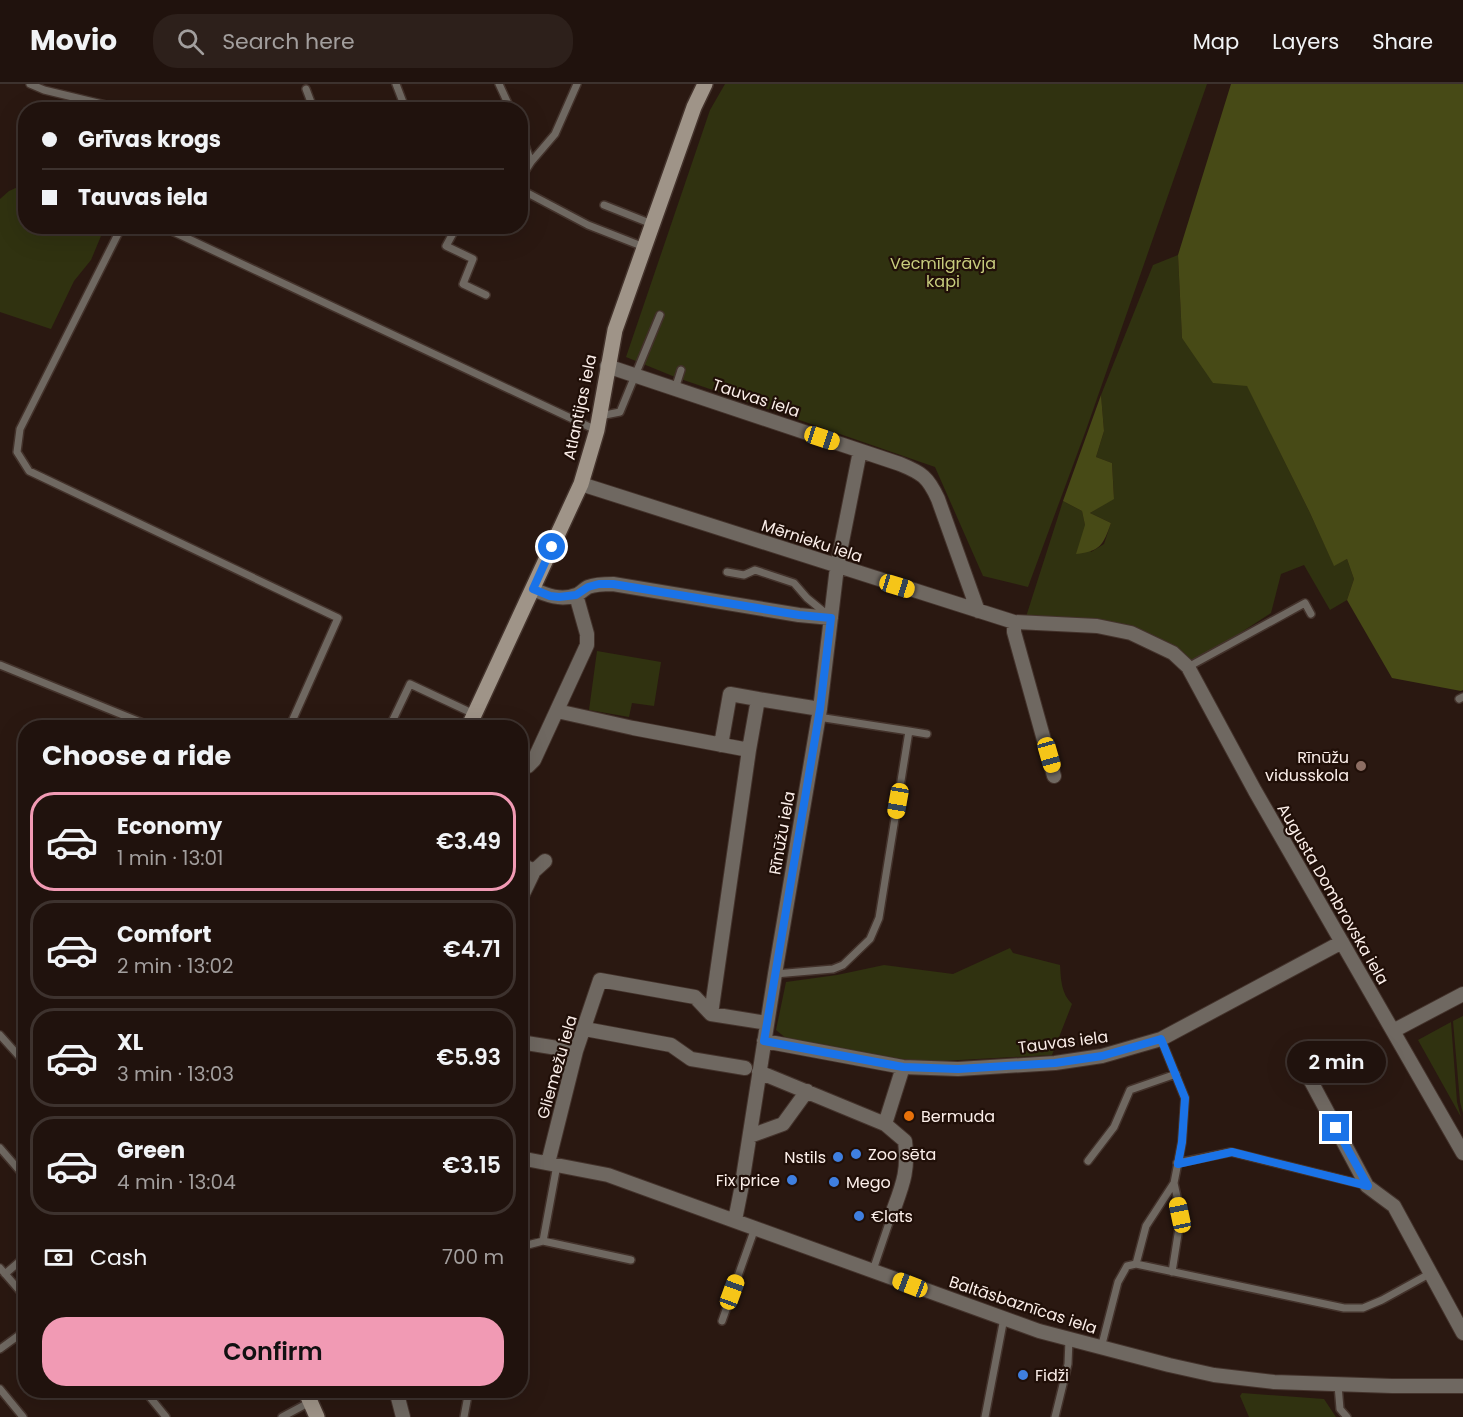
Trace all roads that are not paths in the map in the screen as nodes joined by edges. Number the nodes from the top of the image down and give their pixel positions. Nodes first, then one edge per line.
1 (30, 84) edge
2 (396, 84) edge
3 (499, 84) edge
4 (577, 84) edge
5 (705, 84) edge
6 (46, 87) edge
7 (306, 89) dead end
8 (99, 102) edge
9 (311, 102) edge
10 (403, 102) edge
11 (507, 102) edge
12 (528, 154) edge
13 (531, 162) junction
14 (528, 167) edge
15 (528, 193) edge
16 (604, 205) dead end
17 (652, 224) junction
18 (118, 234) edge
19 (179, 234) edge
20 (453, 234) edge
21 (644, 247) junction
22 (486, 295) dead end
23 (660, 315) dead end
24 (608, 366) junction
25 (681, 370) dead end
26 (635, 376) junction
27 (675, 389) junction
28 (598, 423) junction
29 (860, 451) junction
30 (581, 484) junction
31 (837, 567) junction
32 (727, 572) dead end
33 (533, 589) junction
34 (576, 595) junction
35 (978, 611) junction
36 (1311, 614) dead end
37 (831, 618) junction
38 (1014, 622) junction
39 (1173, 653) joint
40 (0, 664) edge
41 (1188, 667) junction
42 (758, 699) junction
43 (557, 711) junction
44 (819, 713) junction
45 (136, 720) edge
46 (293, 720) edge
47 (393, 720) edge
48 (469, 720) edge
49 (471, 720) edge
50 (909, 731) junction
51 (927, 734) dead end
52 (721, 745) junction
53 (749, 750) junction
54 (528, 766) edge
55 (1054, 776) dead end
56 (545, 861) dead end
57 (528, 868) edge
58 (534, 871) junction
59 (528, 883) edge
60 (1342, 942) junction
61 (775, 974) junction
62 (1463, 994) edge
63 (711, 1014) junction
64 (767, 1023) junction
65 (585, 1029) junction
66 (1393, 1031) junction
67 (0, 1035) edge
68 (1161, 1039) junction
69 (764, 1041) junction
70 (528, 1043) edge
71 (3, 1045) edge
72 (576, 1051) junction
73 (18, 1057) edge
74 (903, 1067) junction
75 (745, 1068) dead end
76 (1305, 1070) dead end
77 (759, 1072) junction
78 (1176, 1074) junction
79 (807, 1091) junction
80 (885, 1124) junction
81 (750, 1136) junction
82 (0, 1148) edge
83 (1463, 1153) edge
84 (528, 1160) edge
85 (1088, 1161) dead end
86 (552, 1164) junction
87 (1178, 1164) junction
88 (18, 1169) edge
89 (1174, 1182) junction
90 (1368, 1186) junction
91 (892, 1214) joint
92 (735, 1220) junction
93 (755, 1228) junction
94 (543, 1241) junction
95 (528, 1245) edge
96 (631, 1260) dead end
97 (18, 1261) edge
98 (1136, 1264) junction
99 (873, 1270) junction
100 (3, 1271) edge
101 (1172, 1272) junction
102 (1431, 1273) junction
103 (18, 1289) edge
104 (1004, 1318) junction
105 (722, 1321) dead end
106 (1463, 1333) edge
107 (18, 1336) edge
108 (1069, 1340) junction
109 (1101, 1348) junction
110 (0, 1349) edge
111 (1338, 1385) junction
112 (1463, 1386) edge
113 (0, 1389) edge
114 (151, 1398) edge
115 (306, 1398) edge
116 (309, 1398) edge
117 (398, 1398) edge
118 (468, 1398) edge
119 (23, 1417) edge
120 (166, 1417) edge
121 (282, 1417) edge
122 (317, 1417) edge
123 (403, 1417) edge
124 (464, 1417) edge
125 (985, 1417) edge
126 (1055, 1417) edge
127 (1347, 1417) edge

1 - 6 lane
2 - 10 lane
3 - 11 lane
4 - 13 lane
5 - 17 main road, Atlantijas iela
6 - 8 lane
7 - 9 lane
12 - 13 lane
13 - 14 lane
15 - 21 lane
16 - 17 lane
17 - 21 main road, Atlantijas iela
18 - 46 lane
19 - 28 lane
20 - 22 lane
21 - 24 main road, Atlantijas iela
23 - 26 lane
24 - 26 street, Tauvas iela
24 - 28 main road, Atlantijas iela
25 - 27 lane
26 - 27 street, Tauvas iela
26 - 28 lane
27 - 29 street, Tauvas iela
28 - 30 main road, Atlantijas iela
29 - 31 street, Rīnūžu iela
29 - 35 street, Tauvas iela
30 - 31 street, Mērnieku iela
30 - 33 main road, Atlantijas iela
31 - 35 street, Mērnieku iela
31 - 37 street, Rīnūžu iela
32 - 37 lane
33 - 34 street
33 - 49 main road, Atlantijas iela
34 - 37 street
34 - 43 street
35 - 38 street, Mērnieku iela
36 - 41 lane
37 - 44 street, Rīnūžu iela
38 - 39 street, Mērnieku iela
38 - 55 street
39 - 41 street, Augusta Dombrovska iela
40 - 45 lane
41 - 60 street, Augusta Dombrovska iela
42 - 44 street
42 - 52 street
42 - 53 street
43 - 52 street
43 - 54 street
44 - 50 lane
44 - 61 street, Rīnūžu iela
47 - 48 lane
50 - 51 lane
50 - 61 lane
52 - 53 street
53 - 63 street
56 - 58 street
57 - 58 street
58 - 59 street
60 - 66 street, Augusta Dombrovska iela
60 - 68 street, Tauvas iela
61 - 64 street, Rīnūžu iela
62 - 66 street
63 - 64 street
63 - 65 street, Gliemežu iela
64 - 69 street, Rīnūžu iela
65 - 72 street, Gliemežu iela
65 - 75 street
66 - 83 street, Augusta Dombrovska iela
67 - 71 lane
68 - 74 street, Tauvas iela
68 - 78 lane
69 - 74 street, Tauvas iela
69 - 77 street, Rīnūžu iela
70 - 72 street
71 - 73 lane
72 - 86 street, Gliemežu iela
74 - 80 street
76 - 90 street
77 - 79 street
77 - 81 street, Rīnūžu iela
78 - 85 lane
78 - 87 lane
79 - 80 street
79 - 81 street
80 - 91 street
81 - 92 street, Rīnūžu iela
82 - 88 lane
84 - 86 street, Baltāsbaznīcas iela
86 - 92 street, Baltāsbaznīcas iela
86 - 94 lane
87 - 89 lane
87 - 90 lane
89 - 98 lane
89 - 101 lane
90 - 102 street
91 - 99 lane
92 - 93 street, Baltāsbaznīcas iela
93 - 99 street, Baltāsbaznīcas iela
93 - 105 lane
94 - 95 lane
94 - 96 lane
97 - 100 lane
98 - 101 lane
98 - 109 lane
99 - 104 street, Baltāsbaznīcas iela
100 - 103 lane
101 - 102 lane
102 - 106 street
104 - 108 street, Baltāsbaznīcas iela
104 - 125 lane
107 - 110 lane
108 - 109 street, Baltāsbaznīcas iela
108 - 126 lane
109 - 111 street, Baltāsbaznīcas iela
111 - 112 street, Baltāsbaznīcas iela
111 - 127 lane
113 - 119 lane
114 - 120 lane
115 - 121 lane
116 - 122 main road
117 - 123 street
118 - 124 lane

